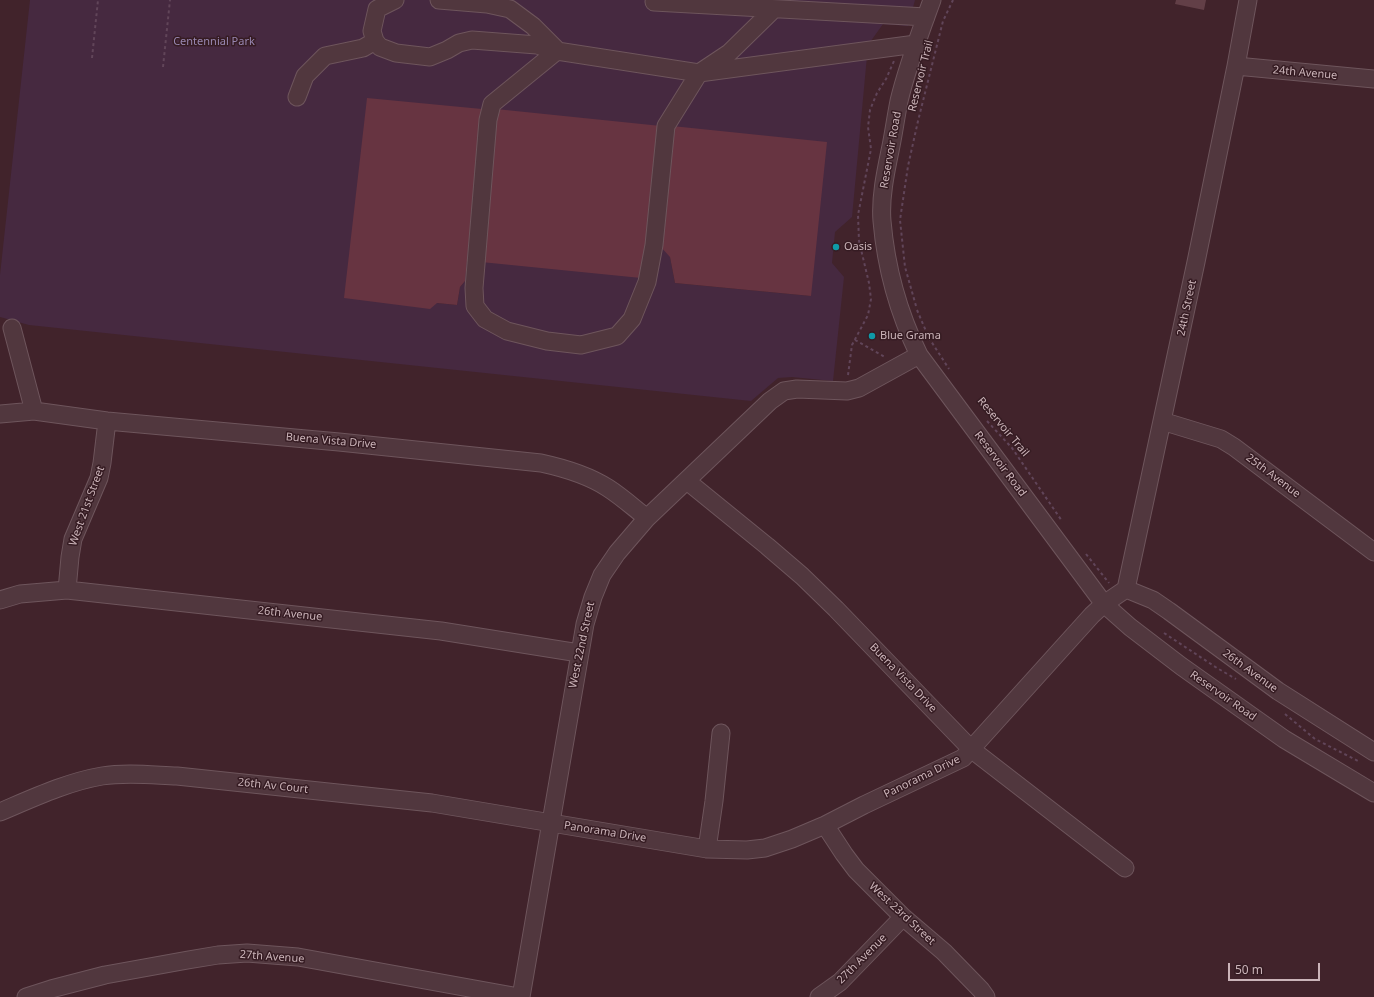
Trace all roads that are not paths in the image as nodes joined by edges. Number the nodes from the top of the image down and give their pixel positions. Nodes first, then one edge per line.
1 (395, 0) edge
2 (439, 0) edge
3 (932, 0) edge
4 (1248, 0) edge
5 (654, 2) dead end
6 (774, 9) junction
7 (926, 16) junction
8 (375, 41) junction
9 (916, 44) junction
10 (557, 51) junction
11 (1236, 66) junction
12 (699, 73) junction
13 (1374, 79) edge
14 (296, 97) dead end
15 (12, 328) dead end
16 (919, 355) junction
17 (34, 411) junction
18 (0, 414) edge
19 (107, 421) junction
20 (1162, 421) junction
21 (687, 481) junction
22 (647, 518) junction
23 (1374, 552) edge
24 (67, 590) junction
25 (1116, 596) junction
26 (0, 600) edge
27 (579, 654) junction
28 (721, 733) dead end
29 (971, 749) junction
30 (1369, 758) edge
31 (1374, 793) edge
32 (0, 812) edge
33 (550, 823) junction
34 (825, 825) junction
35 (707, 849) junction
36 (1125, 868) dead end
37 (903, 918) junction
38 (26, 997) edge
39 (520, 997) edge
40 (819, 997) edge
41 (986, 997) edge

1 - 8 street
2 - 10 street
3 - 7 street, Reservoir Road
4 - 11 street, 24th Street
5 - 6 street
6 - 7 street
6 - 12 street
7 - 9 street, Reservoir Road
8 - 10 street
8 - 14 street
9 - 12 street
9 - 16 street, Reservoir Road
10 - 12 street
10 - 12 street
11 - 13 street, 24th Avenue
11 - 20 street, 24th Street
15 - 17 street
16 - 21 street, West 22nd Street
16 - 25 street, Reservoir Road
17 - 18 street, Buena Vista Drive
17 - 19 street, Buena Vista Drive
19 - 22 street, Buena Vista Drive
19 - 24 street, West 21st Street
20 - 23 street, 25th Avenue
20 - 25 street, 24th Street
21 - 22 street, West 22nd Street
21 - 29 street, Buena Vista Drive
22 - 27 street, West 22nd Street
24 - 26 street, 26th Avenue
24 - 27 street, 26th Avenue
25 - 29 street, Panorama Drive
25 - 30 street, 26th Avenue
25 - 31 street, Reservoir Road
27 - 33 street, West 22nd Street
28 - 35 street
29 - 34 street, Panorama Drive
29 - 36 street, Buena Vista Drive
32 - 33 street, 26th Av Court
33 - 35 street, Panorama Drive
33 - 39 street, West 22nd Street
34 - 35 street, Panorama Drive
34 - 37 street, West 23rd Street
37 - 40 street, 27th Avenue
37 - 41 street, West 23rd Street
38 - 39 street, 27th Avenue

